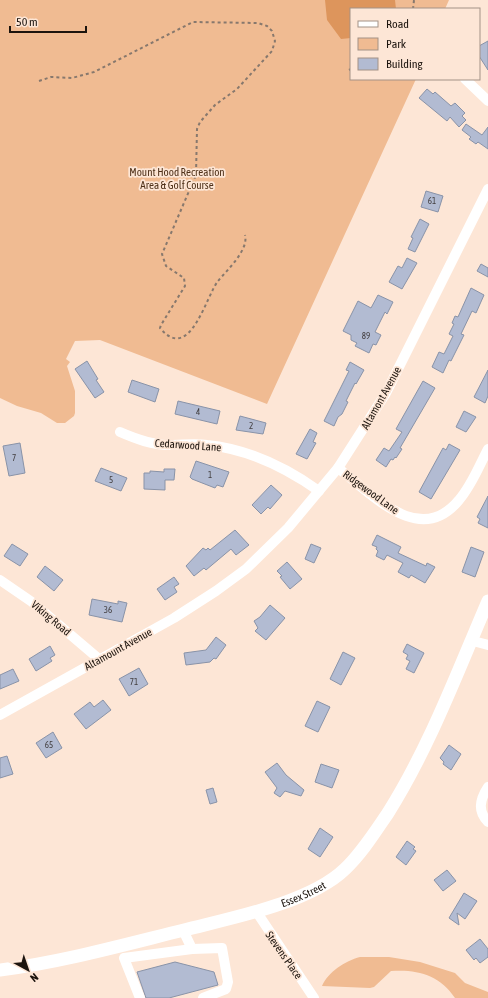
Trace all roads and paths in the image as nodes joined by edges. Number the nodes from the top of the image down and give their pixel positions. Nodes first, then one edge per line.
1 (465, 80) edge
2 (39, 81) dead end
3 (488, 101) edge
4 (488, 189) edge
5 (245, 235) dead end
6 (120, 432) dead end
7 (488, 449) edge
8 (338, 468) junction
9 (319, 492) junction
10 (234, 578) joint
11 (0, 580) edge
12 (488, 601) edge
13 (473, 641) junction
14 (488, 645) edge
15 (99, 659) junction
16 (0, 715) edge
17 (488, 787) edge
18 (488, 822) edge
19 (256, 911) junction
20 (183, 930) junction
21 (192, 949) junction
22 (122, 952) junction
23 (0, 970) edge
24 (140, 998) edge
25 (203, 998) edge
26 (314, 998) edge

1 - 3 street
2 - 5 path
4 - 8 street, Altamont Avenue
6 - 9 street, Cedarwood Lane
7 - 8 street, Ridgewood Lane
8 - 9 street, Altamont Avenue
9 - 10 street, Altamont Avenue
10 - 15 street, Altamount Avenue
11 - 15 street, Viking Road
12 - 13 main road, Essex Street
13 - 14 street
13 - 19 main road, Essex Street
15 - 16 street, Altamount Avenue
17 - 18 street
19 - 20 main road, Essex Street
19 - 26 street, Stevens Place
20 - 21 street
20 - 22 main road, Essex Street
21 - 22 street
21 - 25 street
22 - 23 main road, Essex Street
22 - 24 street

